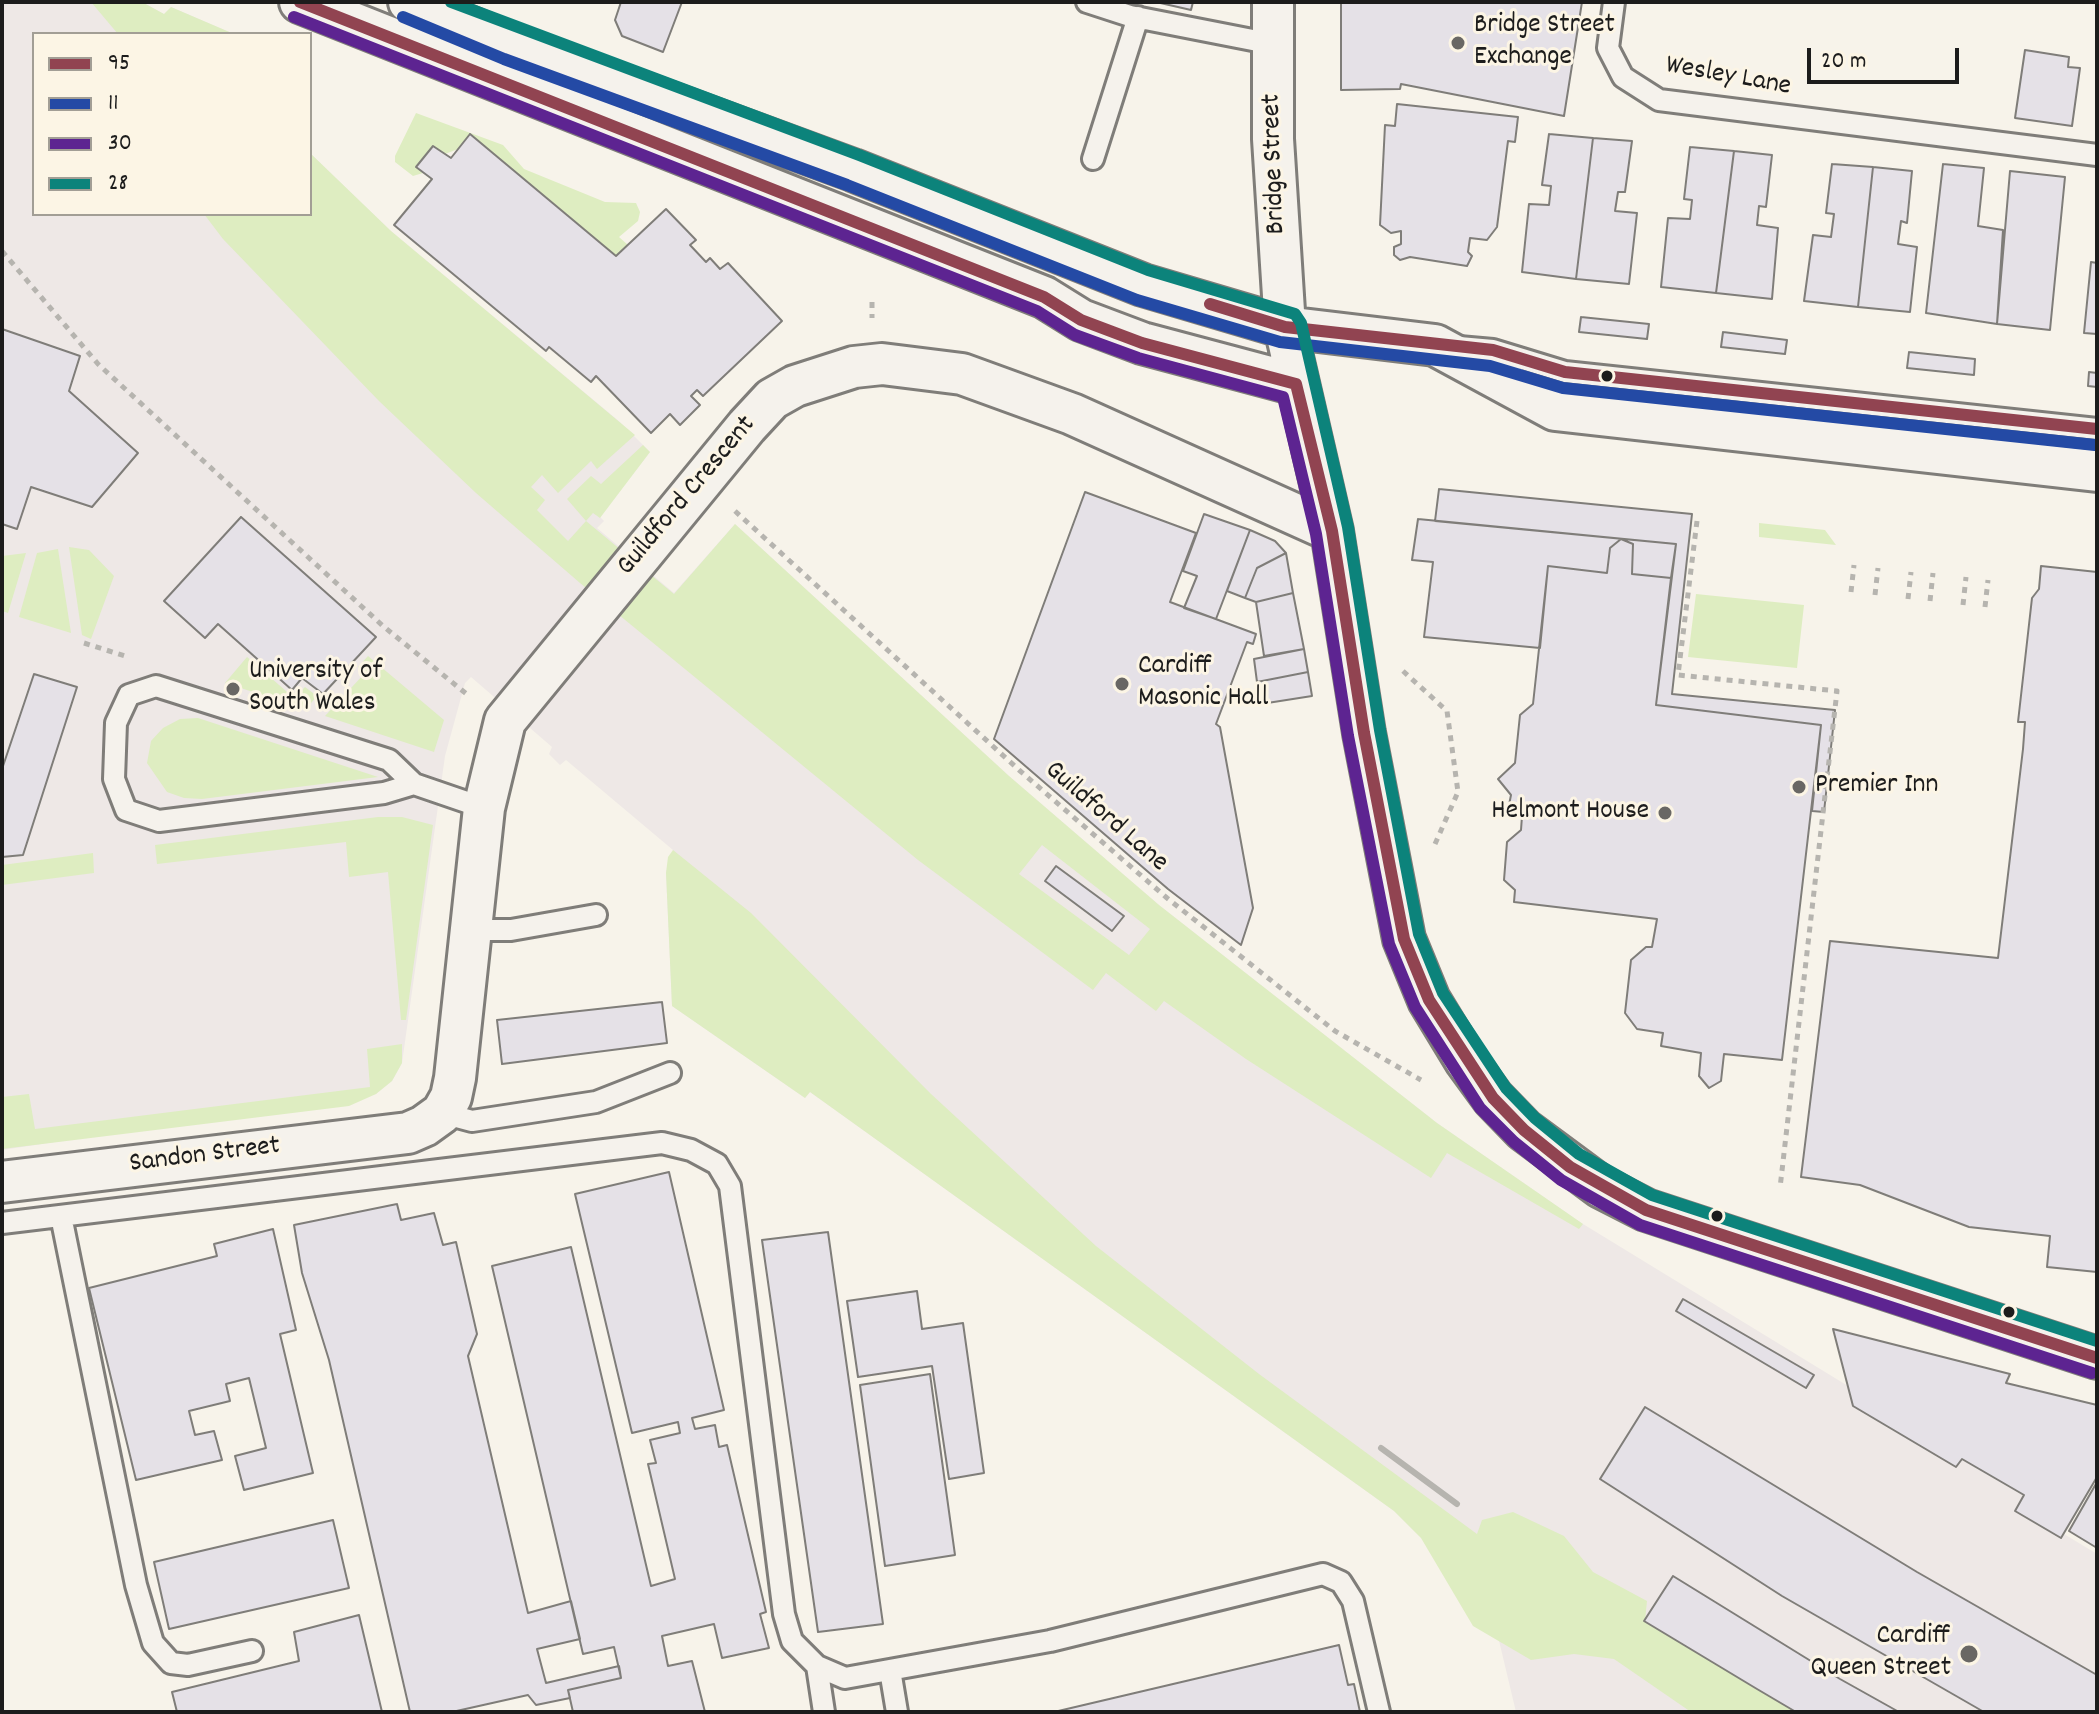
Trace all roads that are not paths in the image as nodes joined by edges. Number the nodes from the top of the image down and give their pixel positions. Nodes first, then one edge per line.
1 (300, 2) edge
2 (409, 2) edge
3 (1087, 2) edge
4 (1273, 2) edge
5 (1614, 2) edge
6 (1138, 17) junction
7 (1273, 44) junction
8 (2097, 155) edge
9 (1093, 159) dead end
10 (1285, 327) junction
11 (1435, 345) junction
12 (1296, 384) junction
13 (2097, 429) edge
14 (2097, 471) edge
15 (1332, 531) junction
16 (414, 784) junction
17 (484, 808) junction
18 (596, 915) dead end
19 (470, 930) junction
20 (670, 1073) dead end
21 (442, 1113) junction
22 (2, 1182) edge
23 (61, 1216) junction
24 (2, 1223) edge
25 (2097, 1358) edge
26 (252, 1651) dead end
27 (817, 1666) junction
28 (890, 1670) junction
29 (824, 1712) edge
30 (897, 1712) edge
31 (1379, 1712) edge

1 - 12 street
2 - 10 street
3 - 6 lane
4 - 7 street, Bridge Street
5 - 8 lane, Wesley Lane
6 - 7 lane
6 - 9 lane
7 - 10 street, Bridge Street
10 - 11 street
10 - 12 street, Bridge Street
11 - 13 lane
11 - 14 street
12 - 15 street, Bridge Street
15 - 17 street, Guildford Crescent
15 - 25 street, Bridge Street
16 - 16 lane
16 - 17 lane
17 - 19 street, Guildford Crescent
18 - 19 lane
19 - 21 street, Guildford Crescent
20 - 21 lane
21 - 22 street, Sandon Street
23 - 24 lane
23 - 26 lane
23 - 27 lane
27 - 28 lane
27 - 29 lane
28 - 30 lane
28 - 31 lane

